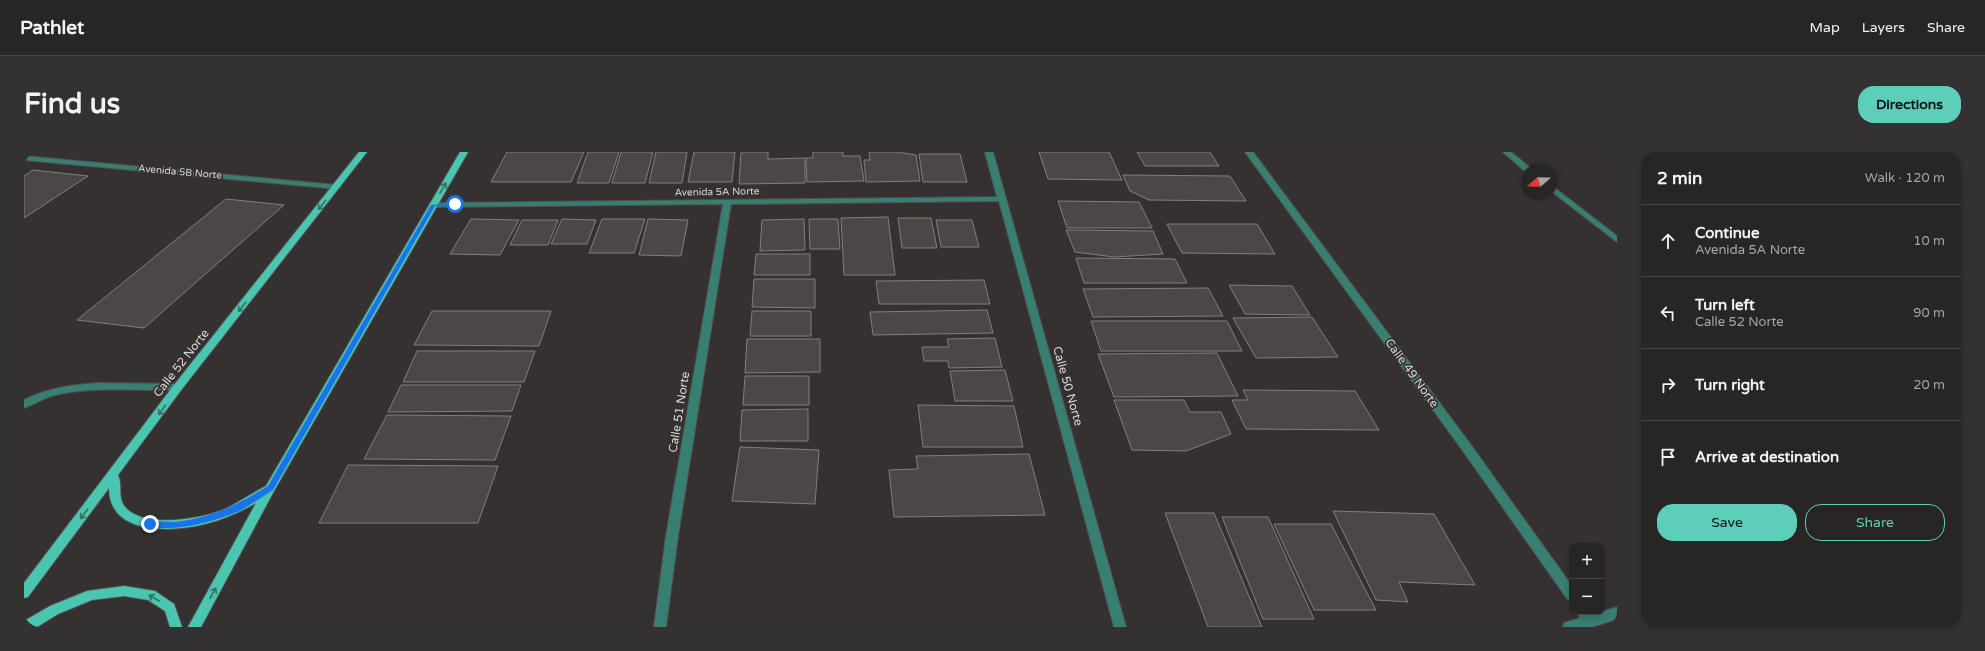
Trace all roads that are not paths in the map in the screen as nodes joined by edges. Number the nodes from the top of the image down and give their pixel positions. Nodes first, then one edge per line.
1 (363, 152) edge
2 (464, 152) edge
3 (989, 152) edge
4 (1249, 152) edge
5 (1507, 152) edge
6 (24, 158) edge
7 (1522, 164) edge
8 (337, 187) junction
9 (1557, 192) edge
10 (1001, 199) junction
11 (727, 202) junction
12 (433, 205) junction
13 (1617, 240) edge
14 (178, 387) junction
15 (24, 404) edge
16 (114, 475) junction
17 (270, 488) junction
18 (1569, 592) edge
19 (24, 593) edge
20 (1617, 613) edge
21 (1587, 617) edge
22 (26, 627) edge
23 (176, 627) edge
24 (194, 627) edge
25 (660, 627) edge
26 (1120, 627) edge
27 (1569, 627) edge

1 - 8 main road, Calle 52 Norte
12 -> 2 main road
3 - 10 street, Calle 50 Norte
4 - 18 street, Calle 49 Norte
5 - 7 street
6 - 8 street, Avenida 5B Norte
8 -> 14 main road, Calle 52 Norte
9 - 13 street
10 - 11 street, Avenida 5A Norte
10 - 26 street, Calle 50 Norte
11 - 12 street, Avenida 5A Norte
11 - 25 street, Calle 51 Norte
12 - 17 main road
14 - 15 street
14 -> 16 main road, Calle 52 Norte
16 - 17 main road
16 -> 19 main road, Calle 52 Norte
24 -> 17 main road
20 - 21 street
21 - 27 street
23 -> 22 main road

